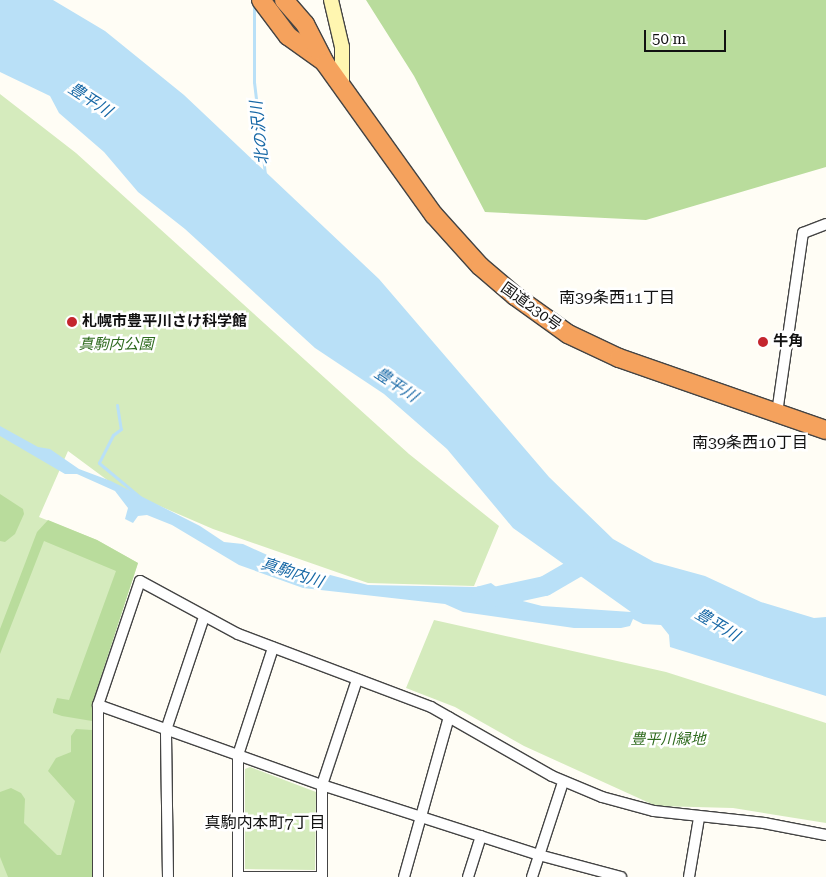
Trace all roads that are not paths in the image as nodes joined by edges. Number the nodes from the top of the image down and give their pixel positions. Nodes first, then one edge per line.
1 (250, 0) edge
2 (331, 0) edge
3 (290, 4) edge
4 (270, 14) edge
5 (325, 63) junction
6 (342, 87) junction
7 (826, 224) edge
8 (777, 413) junction
9 (826, 430) edge
10 (204, 617) junction
11 (273, 648) junction
12 (357, 680) junction
13 (98, 705) junction
14 (449, 717) junction
15 (166, 730) junction
16 (238, 755) junction
17 (563, 782) junction
18 (322, 785) junction
19 (421, 816) junction
20 (699, 818) junction
21 (826, 835) edge
22 (481, 836) junction
23 (539, 856) junction
24 (98, 877) edge
25 (168, 877) edge
26 (238, 877) edge
27 (322, 877) edge
28 (404, 877) edge
29 (468, 877) edge
30 (532, 877) edge
31 (620, 877) edge
32 (689, 877) edge

1 - 4 highway, 国道230号
2 - 6 street
3 - 5 highway, 国道230号
4 - 5 highway, 国道230号
5 - 6 highway, 国道230号
6 - 8 highway, 国道230号
7 - 8 street
8 - 9 highway, 国道230号
10 - 11 street
10 - 13 street
10 - 15 street
11 - 12 street
11 - 16 street
12 - 14 street
12 - 18 street
13 - 15 street
13 - 24 street
14 - 17 street
14 - 19 street
15 - 16 street
15 - 25 street
16 - 18 street
16 - 26 street
17 - 20 street
17 - 23 street
18 - 19 street
18 - 27 street
19 - 22 street
19 - 28 street
20 - 21 street
20 - 32 street
22 - 23 street
22 - 29 street
23 - 30 street
23 - 31 street
26 - 27 street

